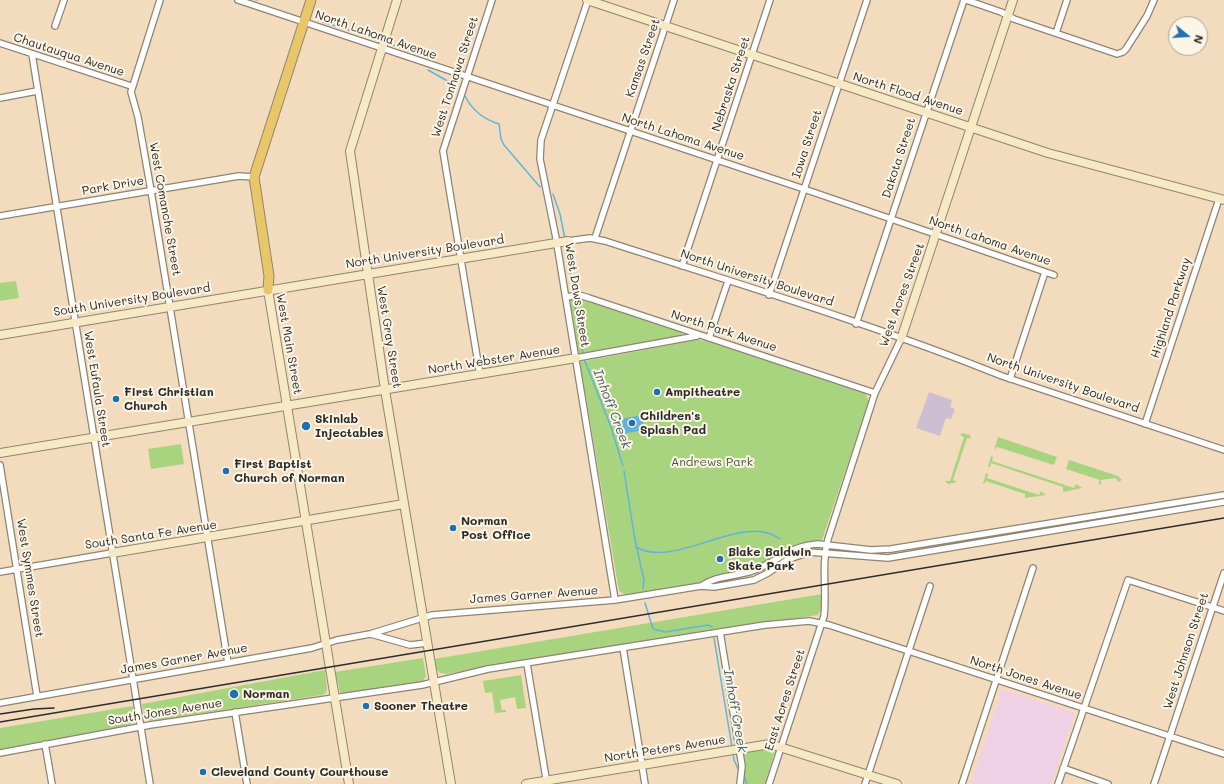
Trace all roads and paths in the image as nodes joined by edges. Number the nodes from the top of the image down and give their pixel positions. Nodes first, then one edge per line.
1 (64, 0) edge
2 (160, 0) edge
3 (238, 0) edge
4 (311, 0) edge
5 (396, 0) edge
6 (492, 0) edge
7 (588, 0) edge
8 (674, 0) edge
9 (770, 0) edge
10 (867, 0) edge
11 (965, 0) edge
12 (1013, 0) edge
13 (1067, 0) edge
14 (1154, 0) edge
15 (1008, 16) junction
16 (304, 22) junction
17 (55, 26) dead end
18 (665, 26) junction
19 (1056, 33) junction
20 (0, 43) edge
21 (381, 48) junction
22 (32, 54) junction
23 (752, 56) junction
24 (466, 77) junction
25 (839, 84) junction
26 (132, 86) junction
27 (37, 91) junction
28 (0, 98) edge
29 (553, 106) junction
30 (926, 112) junction
31 (972, 128) junction
32 (630, 131) junction
33 (717, 160) junction
34 (254, 177) junction
35 (804, 189) junction
36 (151, 190) junction
37 (1222, 200) edge
38 (56, 207) junction
39 (0, 216) edge
40 (891, 218) junction
41 (936, 234) junction
42 (595, 238) junction
43 (563, 242) junction
44 (462, 258) junction
45 (682, 266) junction
46 (1045, 272) junction
47 (368, 274) junction
48 (1054, 275) dead end
49 (728, 281) junction
50 (268, 290) junction
51 (769, 294) junction
52 (566, 297) junction
53 (170, 306) junction
54 (75, 322) junction
55 (856, 324) junction
56 (0, 335) edge
57 (706, 337) junction
58 (900, 339) junction
59 (576, 358) junction
60 (480, 375) junction
61 (1010, 379) junction
62 (385, 390) junction
63 (875, 393) junction
64 (288, 406) junction
65 (189, 422) junction
66 (1145, 424) junction
67 (94, 438) junction
68 (1224, 450) edge
69 (0, 453) edge
70 (0, 465) edge
71 (1224, 495) edge
72 (1224, 502) edge
73 (404, 504) junction
74 (306, 521) junction
75 (208, 538) junction
76 (827, 545) junction
77 (825, 552) junction
78 (112, 553) junction
79 (1033, 568) dead end
80 (17, 569) junction
81 (0, 572) edge
82 (1224, 573) edge
83 (702, 586) junction
84 (930, 586) dead end
85 (615, 600) junction
86 (1212, 607) junction
87 (1224, 611) edge
88 (423, 617) junction
89 (822, 623) junction
90 (720, 632) junction
91 (370, 634) junction
92 (326, 643) junction
93 (427, 644) junction
94 (623, 648) junction
95 (909, 651) junction
96 (228, 663) junction
97 (527, 664) junction
98 (133, 679) junction
99 (996, 680) junction
100 (433, 682) junction
101 (37, 696) junction
102 (335, 698) junction
103 (0, 703) edge
104 (1083, 708) junction
105 (234, 712) junction
106 (140, 727) junction
107 (1169, 736) junction
108 (45, 744) junction
109 (781, 746) junction
110 (734, 750) junction
111 (0, 753) edge
112 (1224, 754) edge
113 (642, 765) junction
114 (1063, 768) junction
115 (868, 775) junction
116 (740, 781) edge
117 (547, 782) edge
118 (52, 784) edge
119 (150, 784) edge
120 (247, 784) edge
121 (349, 784) edge
122 (451, 784) edge
123 (526, 784) edge
124 (645, 784) edge
125 (769, 784) edge
126 (865, 784) edge
127 (897, 784) edge
128 (962, 784) edge
129 (1058, 784) edge
130 (1108, 784) edge
131 (1154, 784) edge

1 - 17 street
2 - 26 street, West Comanche Street
3 - 16 street, North Lahoma Avenue
4 - 16 main road, West Main Street
5 - 21 street, West Gray Street
6 - 24 street, West Tonhawa Street
7 - 18 street, North Flood Avenue
7 - 29 street, West Daws Street
8 - 18 street, Kansas Street
9 - 23 street, Nebraska Street
10 - 25 street, Iowa Street
11 - 15 street
11 - 30 street, Dakota Street
12 - 15 street, West Acres Street
13 - 19 street
14 - 19 street
15 - 19 street
15 - 31 street, West Acres Street
16 - 21 street, North Lahoma Avenue
16 - 34 main road, West Main Street
18 - 23 street, North Flood Avenue
18 - 32 street, Kansas Street
20 - 22 street, Chautauqua Avenue
21 - 24 street, North Lahoma Avenue
21 - 47 street, West Gray Street
22 - 26 street, Chautauqua Avenue
22 - 27 street, West Eufaula Street
23 - 25 street, North Flood Avenue
23 - 33 street, Nebraska Street
24 - 29 street, North Lahoma Avenue
24 - 44 street, West Tonhawa Street
25 - 30 street, North Flood Avenue
25 - 35 street, Iowa Street
26 - 36 street, West Comanche Street
27 - 28 street
27 - 38 street, West Eufaula Street
29 - 32 street, North Lahoma Avenue
29 - 43 street, West Daws Street
30 - 31 street, North Flood Avenue
30 - 40 street, Dakota Street
31 - 37 street, North Flood Avenue
31 - 41 street, West Acres Street
32 - 33 street, North Lahoma Avenue
32 - 42 street, Kansas Street
33 - 35 street, North Lahoma Avenue
33 - 45 street, Nebraska Street
34 - 36 street, Park Drive
34 - 50 main road, West Main Street
35 - 40 street, North Lahoma Avenue
35 - 51 street, Iowa Street
36 - 38 street, Park Drive
36 - 53 street, West Comanche Street
37 - 66 street, Highland Parkway
38 - 39 street, Park Drive
38 - 54 street, West Eufaula Street
40 - 41 street, North Lahoma Avenue
40 - 55 street, Dakota Street
41 - 46 street, North Lahoma Avenue
41 - 58 street, West Acres Street
42 - 43 street, North University Boulevard
42 - 45 street, North University Boulevard
43 - 44 street, North University Boulevard
43 - 52 street, West Daws Street
44 - 47 street, North University Boulevard
44 - 60 street, West Tonhawa Street
45 - 49 street, North University Boulevard
46 - 48 street, North Lahoma Avenue
46 - 61 street
47 - 50 street, North University Boulevard
47 - 62 street, West Gray Street
49 - 51 street, North University Boulevard
49 - 57 street
50 - 53 street, South University Boulevard
50 - 64 street, West Main Street
51 - 55 street, North University Boulevard
52 - 57 street, North Park Avenue
52 - 59 street, West Daws Street
53 - 54 street, South University Boulevard
53 - 65 street, West Comanche Street
54 - 56 street, South University Boulevard
54 - 67 street, West Eufaula Street
55 - 58 street, North University Boulevard
57 - 59 street, North Webster Avenue
57 - 63 street, North Park Avenue
58 - 61 street, North University Boulevard
58 - 63 street, West Acres Street
59 - 60 street, North Webster Avenue
59 - 85 street, West Daws Street
60 - 62 street, North Webster Avenue
61 - 66 street, North University Boulevard
62 - 64 street, North Webster Avenue
62 - 73 street, West Gray Street
63 - 76 street, West Acres Street
64 - 65 street, North Webster Avenue
64 - 74 street, West Main Street
65 - 67 street, North Webster Avenue
65 - 75 street, West Comanche Street
66 - 68 street, North University Boulevard
67 - 69 street, North Webster Avenue
67 - 78 street, West Eufaula Street
70 - 80 street, West Symmes Street
71 - 76 street, James Garner Avenue
72 - 77 street, James Garner Avenue
73 - 74 street, South Santa Fe Avenue
73 - 88 street, West Gray Street
74 - 75 street, South Santa Fe Avenue
74 - 92 street, West Main Street
75 - 78 street, South Santa Fe Avenue
75 - 96 street, West Comanche Street
76 - 77 street, West Acres Street
76 - 83 street, James Garner Avenue
77 - 83 street, James Garner Avenue
77 - 89 street, West Acres Street
78 - 80 street, South Santa Fe Avenue
78 - 98 street, West Eufaula Street
79 - 99 street
80 - 81 street, South Santa Fe Avenue
80 - 101 street, West Symmes Street
82 - 86 street, West Johnson Street
83 - 85 street, James Garner Avenue
84 - 95 street
85 - 88 street, James Garner Avenue
86 - 87 street
86 - 104 street
86 - 107 street, West Johnson Street
88 - 91 street, James Garner Avenue
88 - 93 street, West Gray Street
89 - 90 street, North Jones Avenue
89 - 95 street, North Jones Avenue
89 - 109 street, East Acres Street
90 - 94 street, North Jones Avenue
90 - 110 street
91 - 92 street, James Garner Avenue
91 - 93 street, James Garner Avenue
92 - 96 street, James Garner Avenue
92 - 102 street, West Main Street
93 - 100 street, West Gray Street
94 - 97 street, South Jones Avenue
94 - 113 street
95 - 99 street, North Jones Avenue
95 - 115 street
96 - 98 street, James Garner Avenue
97 - 100 street, South Jones Avenue
97 - 117 street
98 - 101 street, James Garner Avenue
98 - 106 street, West Eufaula Street
99 - 104 street, North Jones Avenue
99 - 128 street
100 - 102 street, South Jones Avenue
100 - 122 street, West Gray Street
101 - 103 street, James Garner Avenue
102 - 105 street, South Jones Avenue
102 - 121 street, West Main Street
104 - 107 street, North Jones Avenue
104 - 114 street
105 - 106 street, South Jones Avenue
105 - 120 street
106 - 108 street, South Jones Avenue
106 - 119 street, West Eufaula Street
107 - 112 street, North Jones Avenue
107 - 131 street, West Johnson Street
108 - 111 street, South Jones Avenue
108 - 118 street
109 - 110 street, North Peters Avenue
109 - 115 street, North Peters Avenue
109 - 125 street, East Acres Street
110 - 113 street, North Peters Avenue
110 - 116 street
113 - 117 street, North Peters Avenue
113 - 124 street
114 - 129 street
114 - 130 street
115 - 126 street
115 - 127 street, North Peters Avenue
117 - 123 street, North Peters Avenue

